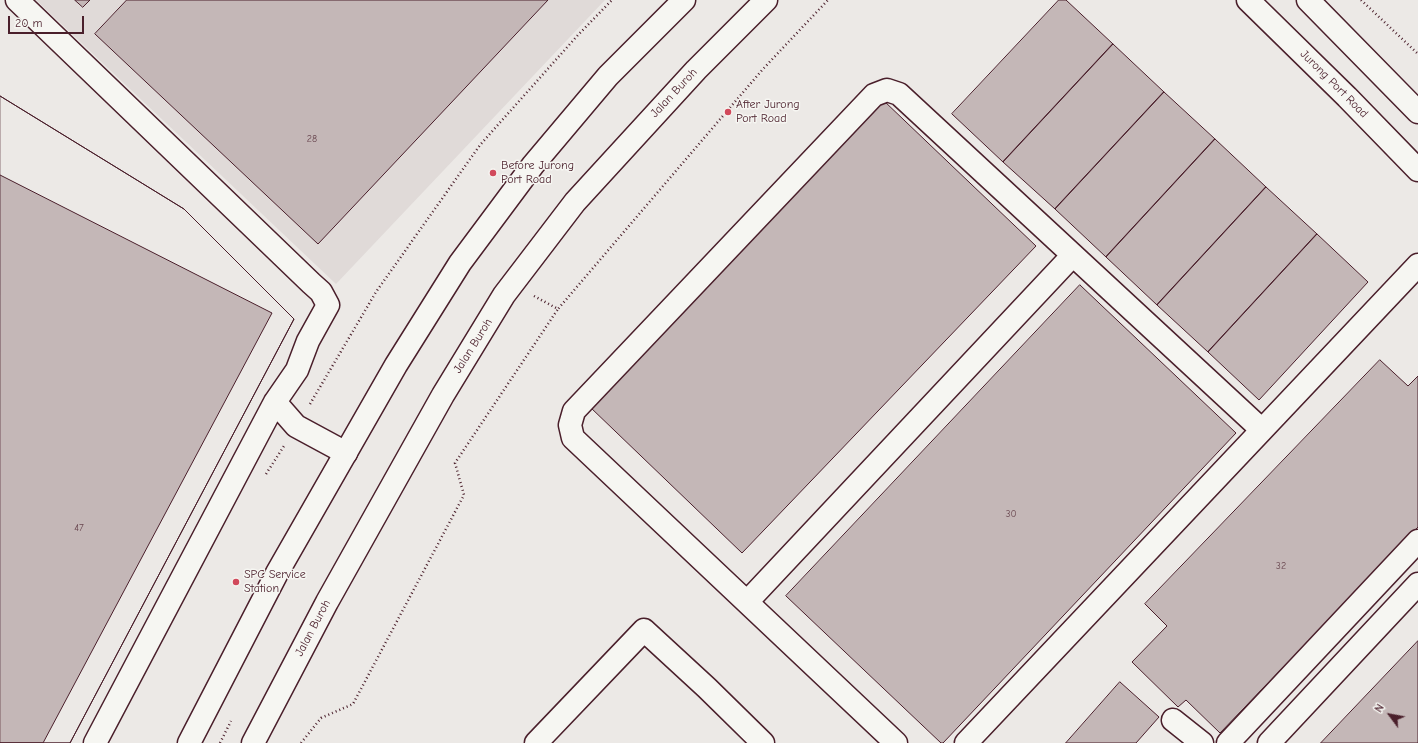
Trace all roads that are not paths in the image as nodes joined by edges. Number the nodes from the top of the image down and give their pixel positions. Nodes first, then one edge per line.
1 (16, 0) edge
2 (684, 0) edge
3 (766, 0) edge
4 (1248, 0) edge
5 (1308, 0) edge
6 (1418, 112) edge
7 (1418, 170) edge
8 (1073, 255) junction
9 (1418, 265) edge
10 (275, 402) junction
11 (1262, 430) junction
12 (346, 453) junction
13 (1418, 541) edge
14 (1418, 584) edge
15 (747, 602) junction
16 (1173, 720) dead end
17 (95, 743) edge
18 (189, 743) edge
19 (253, 743) edge
20 (536, 743) edge
21 (763, 743) edge
22 (896, 743) edge
23 (966, 743) edge
24 (1202, 743) edge
25 (1228, 743) edge
26 (1269, 743) edge

1 - 10 main road
2 - 12 main road
3 - 19 main road, Jalan Buroh
4 - 7 main road, Jurong Port Road
5 - 6 main road
8 - 11 main road
8 - 15 main road
8 - 15 main road
9 - 11 main road
10 - 12 main road
10 - 17 main road
11 - 23 main road
12 - 18 main road
13 - 25 main road
14 - 26 main road
15 - 22 main road
16 - 24 main road
20 - 21 main road

